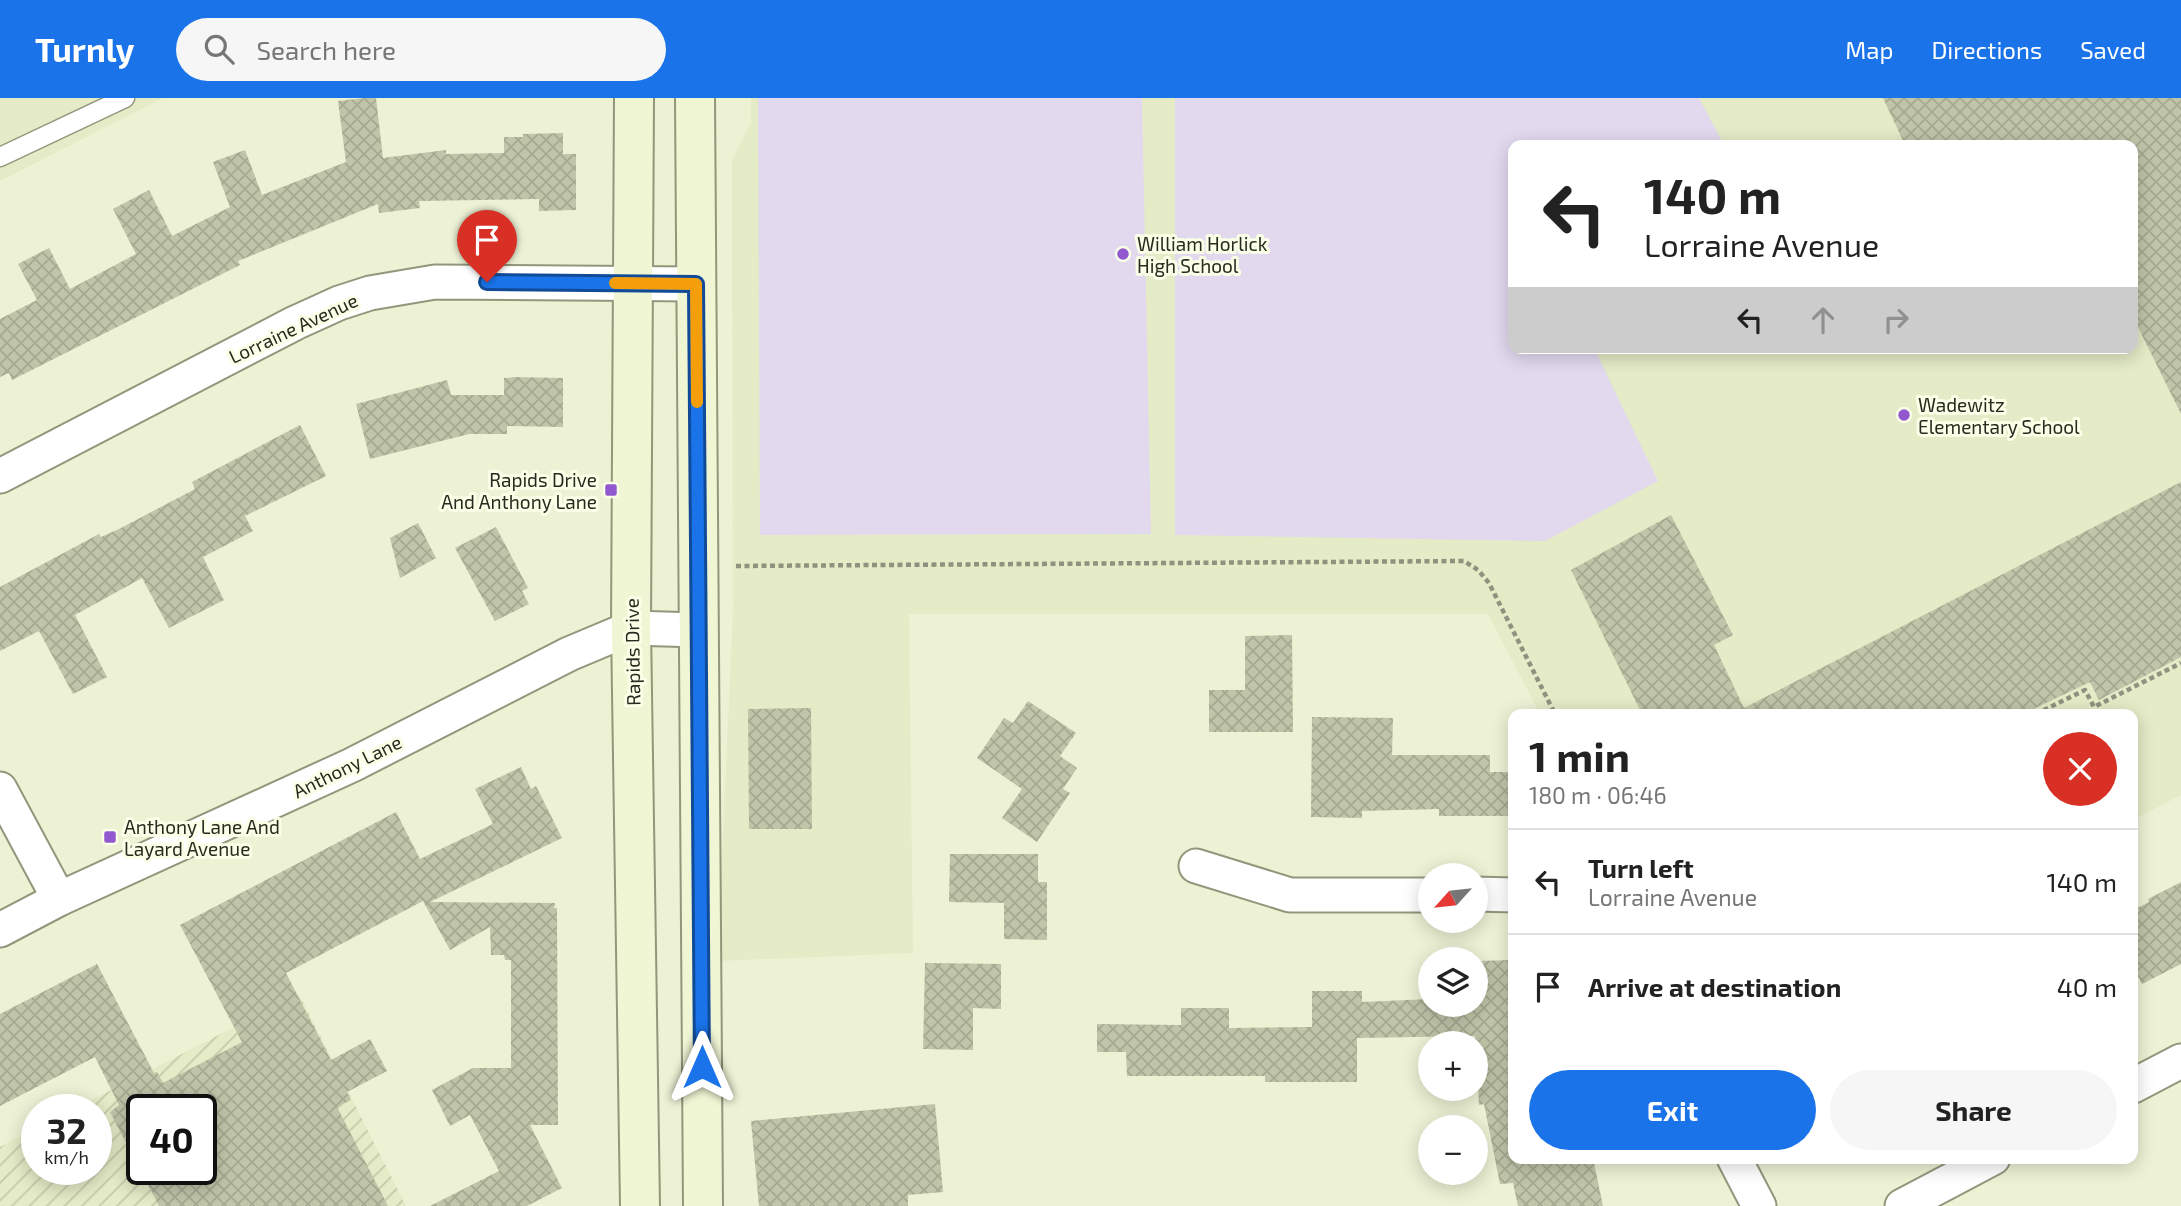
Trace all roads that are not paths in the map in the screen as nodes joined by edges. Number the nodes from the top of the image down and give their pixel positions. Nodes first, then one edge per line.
1 (125, 98) edge
2 (634, 98) edge
3 (695, 98) edge
4 (0, 157) edge
5 (632, 283) junction
6 (696, 284) junction
7 (0, 476) edge
8 (631, 628) junction
9 (698, 631) junction
10 (0, 789) edge
11 (1196, 866) dead end
12 (1488, 894) edge
13 (1418, 895) edge
14 (1508, 895) edge
15 (59, 899) junction
16 (0, 930) edge
17 (2181, 1061) edge
18 (2138, 1083) edge
19 (1737, 1164) edge
20 (1982, 1164) edge
21 (640, 1206) edge
22 (703, 1206) edge
23 (1759, 1206) edge
24 (1902, 1206) edge

1 - 4 lane
2 - 5 street, Rapids Drive
3 - 6 street
5 - 6 street, Lorraine Avenue
5 - 7 street, Lorraine Avenue
5 - 8 street, Rapids Drive
6 - 9 street
8 - 9 street, Anthony Lane
8 - 15 street, Anthony Lane
8 - 21 street, Rapids Drive
9 - 22 street
10 - 15 street
11 - 13 street
12 - 14 street
15 - 16 street, Anthony Lane
17 - 18 street
19 - 23 street
20 - 24 street

